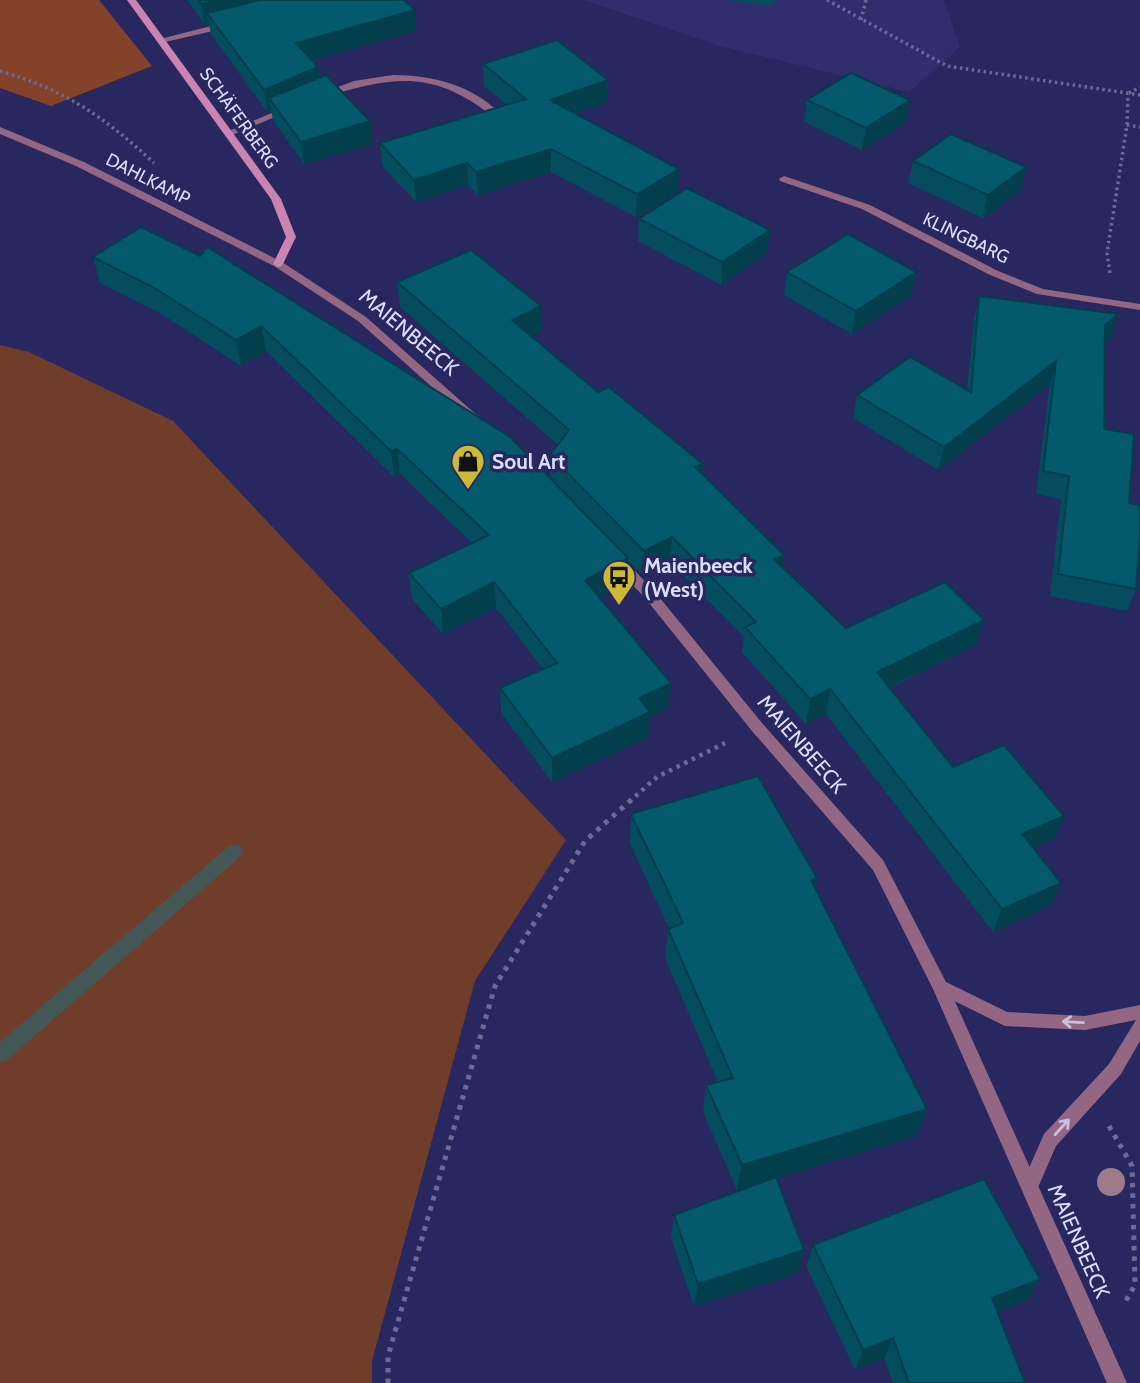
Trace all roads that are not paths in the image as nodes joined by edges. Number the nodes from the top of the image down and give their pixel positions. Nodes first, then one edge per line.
1 (131, 0) edge
2 (237, 23) edge
3 (161, 40) junction
4 (311, 100) edge
5 (299, 105) edge
6 (499, 116) edge
7 (0, 130) edge
8 (229, 133) junction
9 (784, 178) dead end
10 (278, 264) junction
11 (1140, 307) edge
12 (484, 426) edge
13 (601, 544) edge
14 (940, 986) junction
15 (1140, 1012) edge
16 (1140, 1026) edge
17 (1030, 1186) junction
18 (1117, 1383) edge

1 - 3 main road, SCHÄFERBERG
2 - 3 street
3 - 8 main road, SCHÄFERBERG
4 - 6 street
5 - 8 street
7 - 10 street, DAHLKAMP
8 - 10 main road, SCHÄFERBERG
9 - 11 street, KLINGBARG
10 - 12 street, MAIENBEECK
13 - 14 street, MAIENBEECK
15 -> 14 street
14 - 17 street, MAIENBEECK
17 -> 16 street
17 - 18 street, MAIENBEECK

